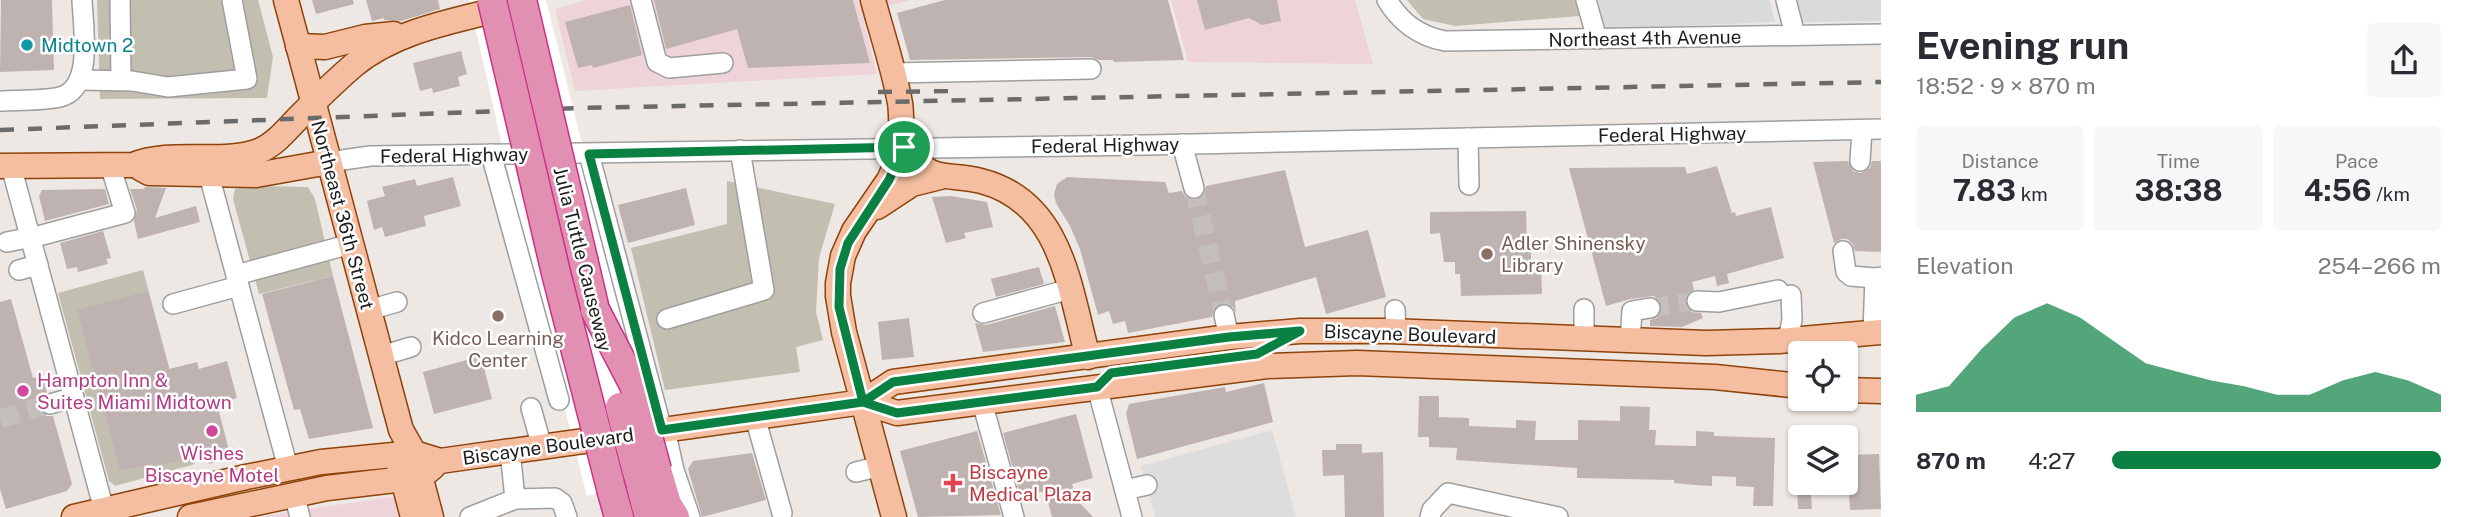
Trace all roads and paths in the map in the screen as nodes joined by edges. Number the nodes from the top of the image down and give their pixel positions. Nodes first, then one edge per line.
1 (82, 0) edge
2 (120, 0) edge
3 (232, 0) edge
4 (286, 0) edge
5 (492, 0) edge
6 (522, 0) edge
7 (534, 0) edge
8 (641, 0) edge
9 (873, 0) edge
10 (1387, 0) edge
11 (1586, 0) edge
12 (1786, 0) edge
13 (416, 32) junction
14 (1881, 34) edge
15 (1795, 35) junction
16 (1597, 39) junction
17 (298, 46) junction
18 (723, 63) dead end
19 (1091, 69) dead end
20 (892, 73) junction
21 (121, 80) junction
22 (76, 86) junction
23 (0, 101) edge
24 (313, 103) junction
25 (1871, 129) edge
26 (1468, 138) junction
27 (1182, 144) junction
28 (904, 147) junction
29 (740, 150) junction
30 (491, 154) junction
31 (589, 154) junction
32 (1860, 161) dead end
33 (329, 163) junction
34 (121, 165) junction
35 (6, 166) edge
36 (209, 175) junction
37 (940, 177) junction
38 (1469, 186) dead end
39 (1194, 188) tunnel mouth
40 (865, 215) junction
41 (31, 237) junction
42 (7, 242) dead end
43 (351, 244) junction
44 (1843, 251) dead end
45 (1878, 277) edge
46 (238, 280) junction
47 (1070, 289) junction
48 (1697, 301) tunnel mouth
49 (397, 302) dead end
50 (173, 304) dead end
51 (1637, 307) dead end
52 (1584, 309) dead end
53 (369, 310) junction
54 (983, 313) dead end
55 (667, 319) dead end
56 (1300, 331) junction
57 (1877, 332) edge
58 (1584, 340) junction
59 (1788, 340) junction
60 (1630, 341) junction
61 (411, 347) dead end
62 (381, 356) junction
63 (1088, 357) junction
64 (1788, 385) edge
65 (1097, 387) junction
66 (1858, 390) edge
67 (1881, 391) edge
68 (74, 397) junction
69 (559, 400) dead end
70 (863, 402) junction
71 (982, 402) junction
72 (50, 404) tunnel mouth
73 (531, 408) dead end
74 (755, 417) junction
75 (663, 430) junction
76 (542, 447) junction
77 (510, 451) junction
78 (405, 454) junction
79 (881, 466) junction
80 (288, 468) junction
81 (647, 471) junction
82 (421, 472) junction
83 (856, 472) dead end
84 (1147, 485) dead end
85 (1125, 490) junction
86 (515, 499) junction
87 (616, 504) edge
88 (297, 505) edge
89 (782, 513) dead end
90 (105, 514) edge
91 (205, 515) edge
92 (74, 517) edge
93 (413, 517) edge
94 (431, 517) edge
95 (470, 517) edge
96 (567, 517) edge
97 (649, 517) edge
98 (674, 517) edge
99 (690, 517) edge
100 (894, 517) edge
101 (1014, 517) edge
102 (1132, 517) edge
103 (1430, 517) edge
104 (1558, 517) edge

1 - 22 street
2 - 21 street
3 - 21 street
4 - 17 main road, Northeast 36th Street
5 - 87 highway, Julia Tuttle Causeway, bridge
6 - 81 highway, Julia Tuttle Causeway, bridge
7 - 13 main road
8 - 18 street
9 - 20 main road
10 - 16 street, Northeast 4th Avenue
11 - 16 street
12 - 15 street
13 - 17 main road
13 - 24 main road
14 - 15 street, Northeast 4th Avenue
15 - 16 street, Northeast 4th Avenue
17 - 24 main road, Northeast 36th Street
19 - 20 street
20 - 28 main road
21 - 22 street
22 - 23 street
24 - 33 main road, Northeast 36th Street
24 - 34 main road
25 - 26 street, Federal Highway
25 - 32 street
26 - 27 street, Federal Highway
26 - 38 street
27 - 28 street, Federal Highway
27 - 39 street
28 - 29 street, Federal Highway
28 - 37 main road
28 - 40 main road
29 - 31 street, Federal Highway
29 - 55 street
30 - 31 street, Federal Highway
30 - 33 street, Federal Highway
30 - 69 street
31 - 75 street
33 - 36 main road
33 - 43 main road, Northeast 36th Street
34 - 35 main road
34 - 36 main road
34 - 41 street
35 - 41 street
36 - 46 street
37 - 40 main road
37 - 47 main road
40 - 70 main road
41 - 42 street
41 - 68 street
43 - 46 street
43 - 53 main road, Northeast 36th Street
44 - 45 street
45 - 57 street
46 - 50 street
46 - 80 street
47 - 54 street
47 - 63 main road
48 - 59 street
49 - 53 street
51 - 60 street
52 - 58 street
53 - 62 main road, Northeast 36th Street
56 - 58 main road, Biscayne Boulevard
56 - 63 main road, Biscayne Boulevard
56 - 65 main road
57 - 59 main road, Biscayne Boulevard
58 - 60 main road, Biscayne Boulevard
59 - 60 main road, Biscayne Boulevard
61 - 62 street
62 - 78 main road, Northeast 36th Street
63 - 70 main road, Biscayne Boulevard
64 - 65 main road, Biscayne Boulevard
65 - 71 main road, Biscayne Boulevard
65 - 85 street
66 - 67 main road
68 - 72 street
68 - 90 street
70 - 71 main road, Biscayne Boulevard
70 - 74 main road, Biscayne Boulevard
70 - 79 main road
71 - 101 street
73 - 76 street
74 - 75 main road, Biscayne Boulevard
74 - 89 street
75 - 76 main road, Biscayne Boulevard
75 - 99 street
76 - 77 main road, Biscayne Boulevard
77 - 82 main road, Biscayne Boulevard
77 - 86 street
78 - 80 main road, Biscayne Boulevard
78 - 82 main road, Northeast 36th Street
78 - 82 main road, Biscayne Boulevard
79 - 83 street
79 - 100 main road
80 - 90 main road, Biscayne Boulevard
81 - 97 highway, Julia Tuttle Causeway
81 - 98 highway
82 - 88 main road, Biscayne Boulevard
82 - 93 main road, Northeast 36th Street
82 - 94 main road, Northeast 36th Street
84 - 85 street
85 - 102 street
86 - 95 street
86 - 96 street
88 - 91 main road, Biscayne Boulevard
90 - 92 main road, Biscayne Boulevard
103 - 104 street

